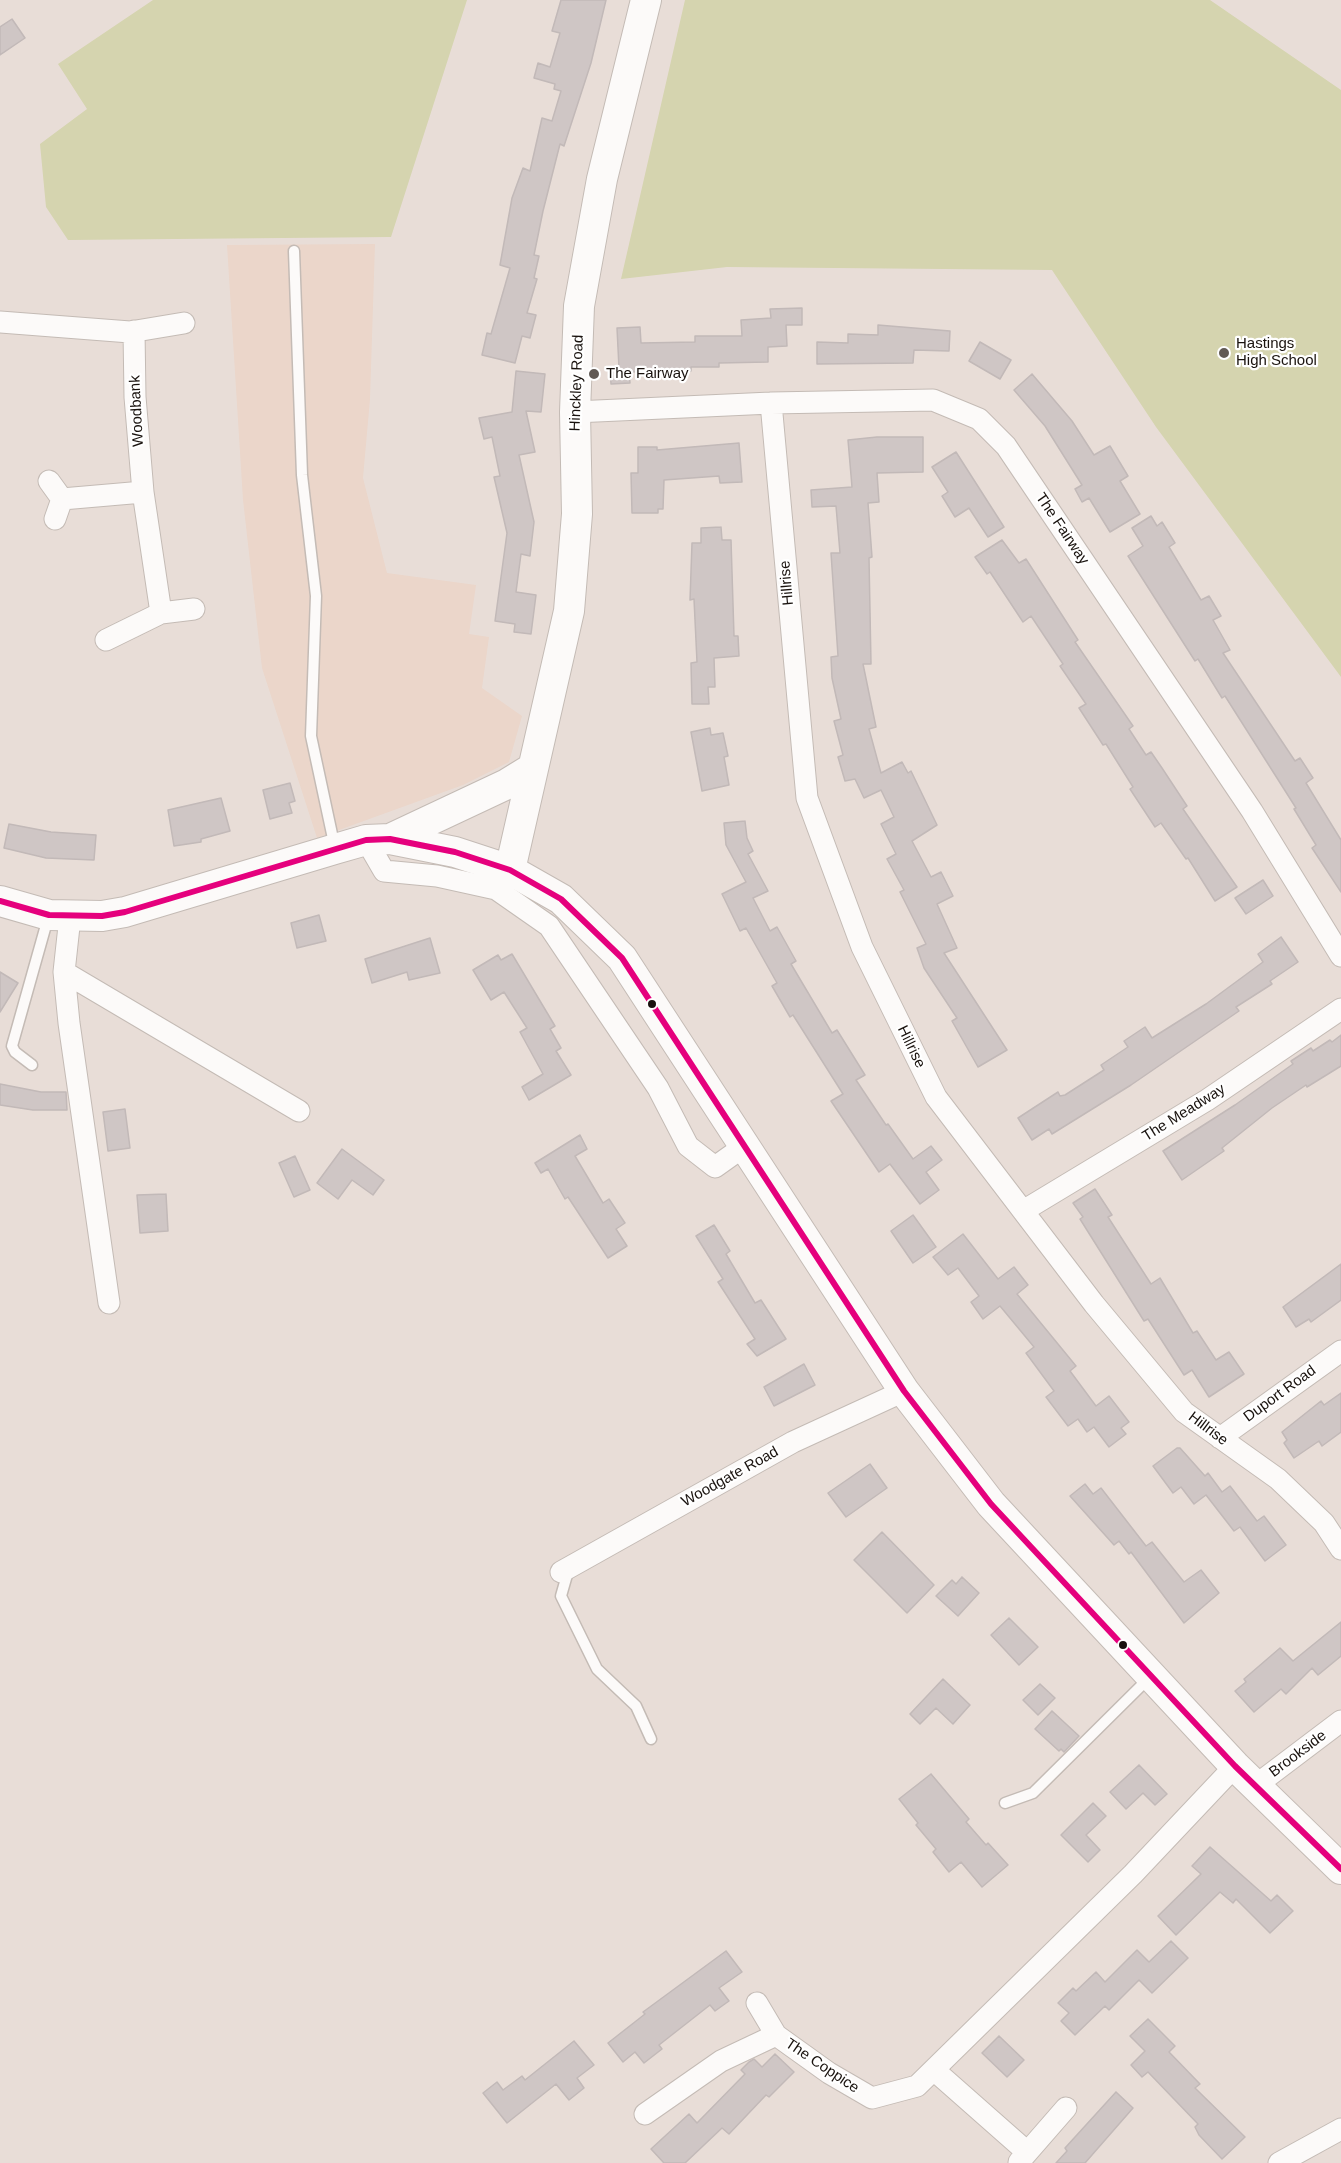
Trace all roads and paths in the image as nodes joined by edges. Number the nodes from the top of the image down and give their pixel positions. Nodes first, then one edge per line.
1 (646, 0) edge
2 (294, 251) dead end
3 (0, 322) edge
4 (184, 323) dead end
5 (134, 331) junction
6 (771, 403) junction
7 (575, 412) junction
8 (50, 481) dead end
9 (143, 492) junction
10 (62, 499) junction
11 (55, 519) dead end
12 (195, 609) dead end
13 (161, 613) junction
14 (106, 640) dead end
15 (533, 768) junction
16 (378, 840) junction
17 (335, 849) junction
18 (510, 870) junction
19 (0, 901) edge
20 (59, 916) junction
21 (1341, 956) edge
22 (64, 972) junction
23 (1341, 1009) edge
24 (32, 1065) dead end
25 (299, 1110) dead end
26 (746, 1145) junction
27 (1023, 1211) junction
28 (109, 1303) dead end
29 (1341, 1351) edge
30 (904, 1391) junction
31 (1220, 1438) junction
32 (1341, 1549) edge
33 (565, 1570) joint
34 (1150, 1677) junction
35 (1341, 1722) edge
36 (651, 1739) dead end
37 (1245, 1776) junction
38 (1005, 1803) dead end
39 (1341, 1869) edge
40 (757, 2003) dead end
41 (776, 2035) junction
42 (934, 2070) junction
43 (1066, 2108) dead end
44 (645, 2114) dead end
45 (1341, 2129) edge
46 (1022, 2158) edge
47 (1279, 2163) edge

1 - 7 main road, Hinckley Road
2 - 17 lane
3 - 5 street
4 - 5 street
5 - 9 street, Woodbank
6 - 7 street, The Fairway
6 - 21 street, The Fairway
6 - 27 street, Hillrise
7 - 15 main road, Hinckley Road
8 - 10 street
9 - 10 street
9 - 13 street, Woodbank
10 - 11 street
12 - 13 street
13 - 14 street
15 - 16 main road
15 - 18 main road, Hinckley Road
16 - 17 main road
16 - 18 main road
16 - 26 street
17 - 20 main road
18 - 26 main road
19 - 20 main road
20 - 22 street
20 - 24 lane
22 - 25 street
22 - 28 street
23 - 27 street, The Meadway
26 - 30 main road
27 - 31 street, Hillrise
29 - 31 street, Duport Road
30 - 33 street, Woodgate Road
30 - 34 main road
31 - 32 street, Hillrise
33 - 36 lane
34 - 37 main road
34 - 38 lane
35 - 37 street, Brookside
37 - 39 main road
37 - 42 street, Brookside
40 - 41 street, The Coppice
41 - 42 street, The Coppice
41 - 44 street
42 - 46 street
43 - 46 street
45 - 47 street

